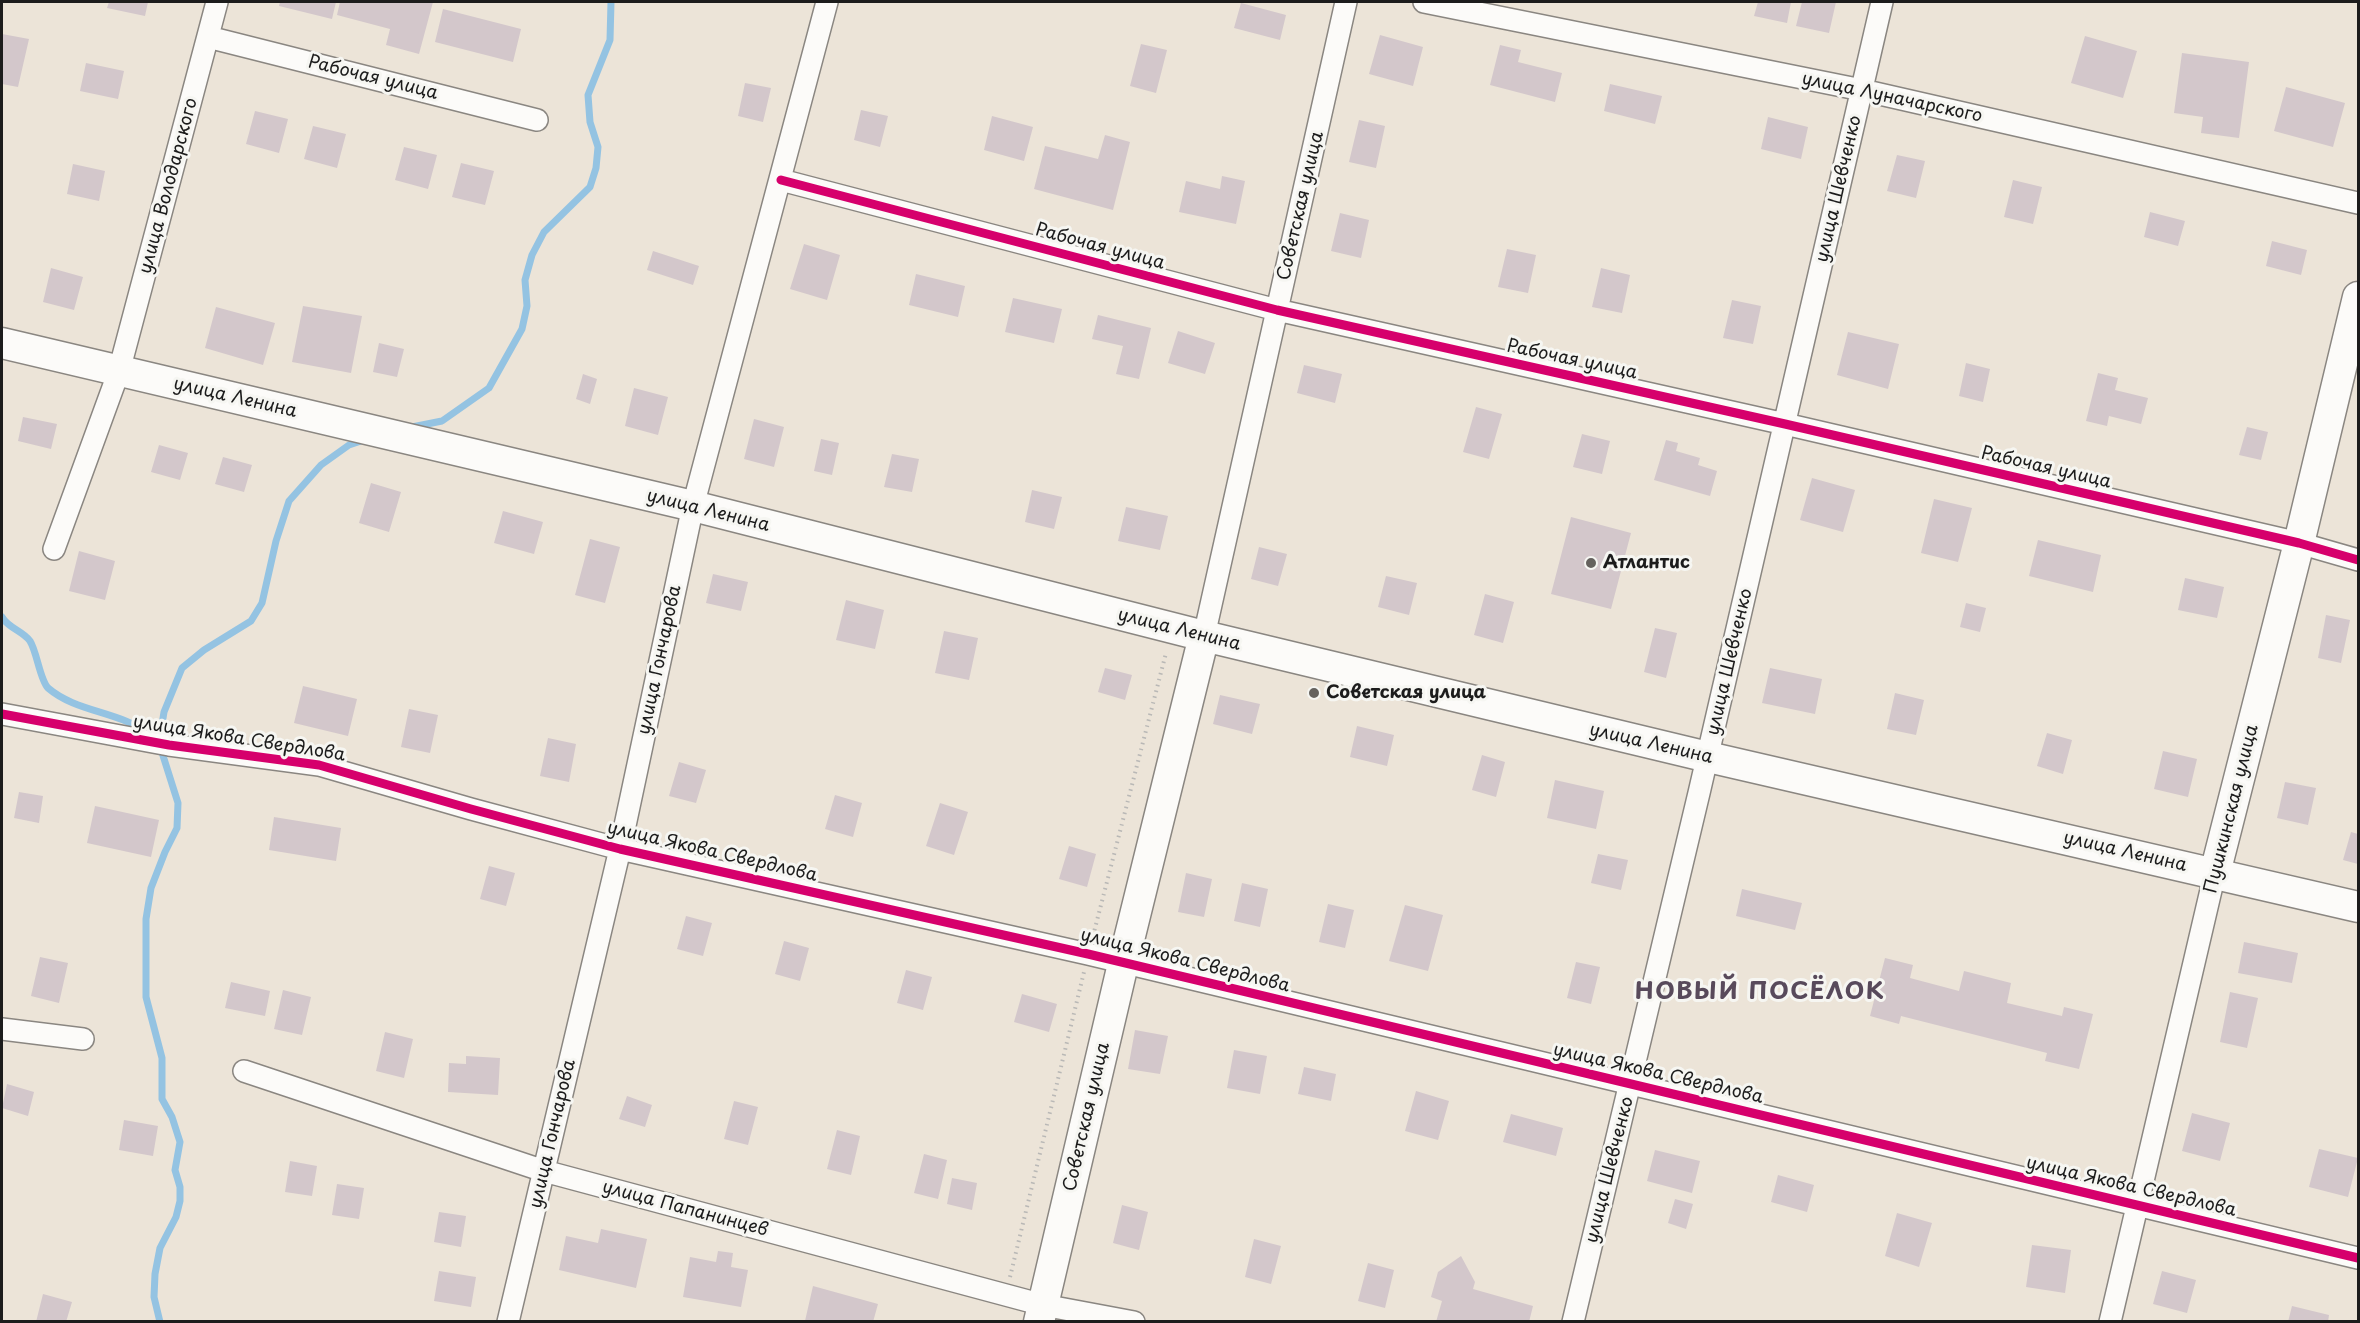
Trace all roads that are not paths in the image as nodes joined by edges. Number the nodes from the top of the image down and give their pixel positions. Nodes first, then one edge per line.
1 (217, 2) edge
2 (827, 2) edge
3 (1346, 2) edge
4 (1424, 2) edge
5 (1882, 2) edge
6 (208, 37) junction
7 (1862, 90) junction
8 (537, 120) dead end
9 (781, 180) junction
10 (2358, 203) edge
11 (2358, 297) edge
12 (1277, 310) junction
13 (2, 343) edge
14 (119, 371) junction
15 (1785, 424) junction
16 (693, 506) junction
17 (2299, 543) junction
18 (54, 549) dead end
19 (2358, 560) edge
20 (1204, 636) junction
21 (2, 714) edge
22 (1708, 757) junction
23 (620, 849) junction
24 (2216, 873) junction
25 (2358, 907) edge
26 (1123, 964) junction
27 (2, 1029) edge
28 (83, 1039) dead end
29 (244, 1071) dead end
30 (1631, 1084) junction
31 (544, 1171) junction
32 (2137, 1205) junction
33 (2358, 1258) edge
34 (1041, 1313) edge
35 (508, 1322) edge
36 (1134, 1322) edge
37 (1573, 1322) edge
38 (2110, 1322) edge

1 - 6 street, улица Володарского
2 - 9 street, улица Гончарова
3 - 12 street, Советская улица
4 - 7 street, улица Луначарского
5 - 7 street, улица Шевченко
6 - 8 street, Рабочая улица
6 - 14 street, улица Володарского
7 - 10 street, улица Луначарского
7 - 15 street, улица Шевченко
9 - 12 street, Рабочая улица
9 - 16 street, улица Гончарова
11 - 17 main road, Пушкинская улица
12 - 15 street, Рабочая улица
12 - 20 street, Советская улица
13 - 14 main road, улица Ленина
14 - 16 main road, улица Ленина
14 - 18 street, улица Володарского
15 - 17 street, Рабочая улица
15 - 22 street, улица Шевченко
16 - 20 main road, улица Ленина
16 - 23 street, улица Гончарова
17 - 19 street, Рабочая улица
17 - 24 main road, Пушкинская улица
20 - 22 main road, улица Ленина
20 - 26 main road, Советская улица
21 - 23 street, улица Якова Свердлова
22 - 24 main road, улица Ленина
22 - 30 street, улица Шевченко
23 - 26 street, улица Якова Свердлова
23 - 31 street, улица Гончарова
24 - 25 main road, улица Ленина
24 - 32 street, Пушкинская улица
26 - 30 street, улица Якова Свердлова
26 - 34 main road, Советская улица
27 - 28 street
29 - 31 street, улица Папанинцев
30 - 32 street, улица Якова Свердлова
30 - 37 street, улица Шевченко
31 - 34 street, улица Папанинцев
31 - 35 street, улица Гончарова
32 - 33 street, улица Якова Свердлова
32 - 38 street, Пушкинская улица
34 - 36 street, улица Папанинцев

